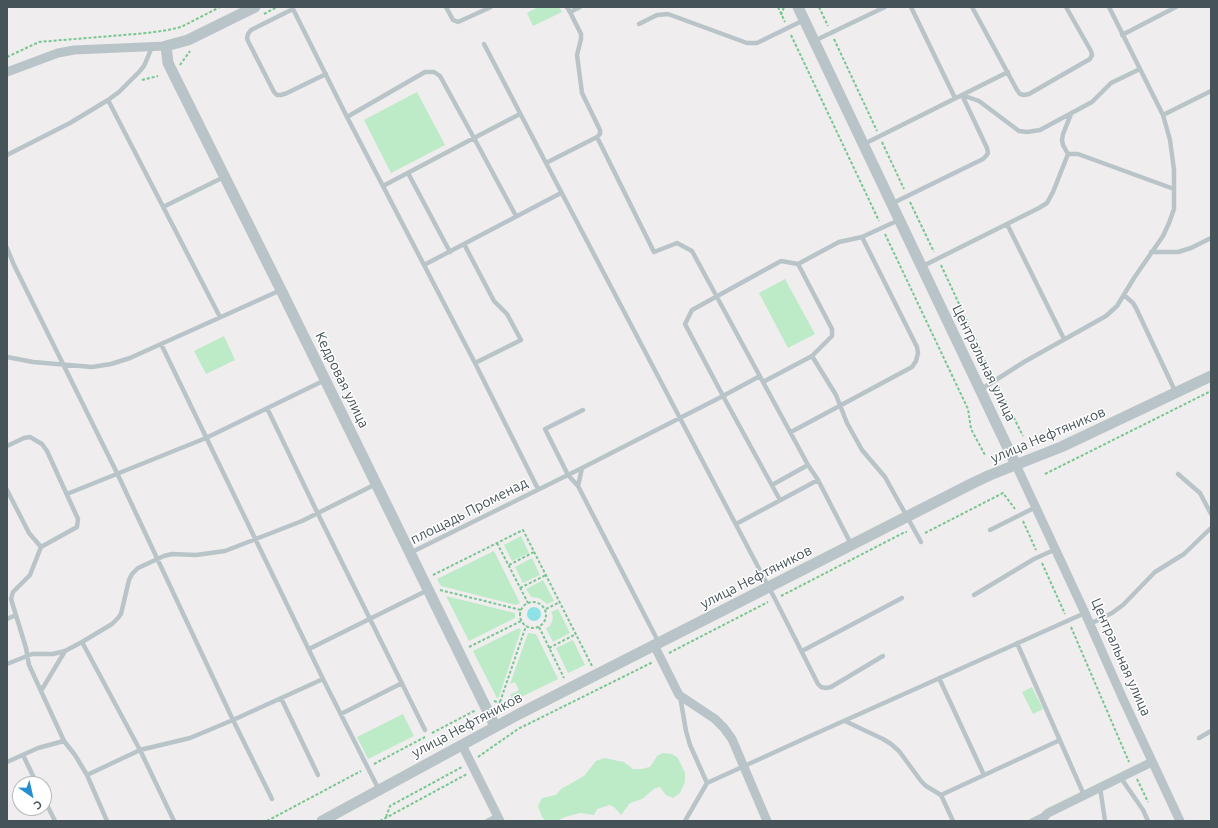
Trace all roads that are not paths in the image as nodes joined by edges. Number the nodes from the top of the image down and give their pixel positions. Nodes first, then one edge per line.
1 (255, 7) edge
2 (446, 7) edge
3 (491, 7) edge
4 (567, 7) edge
5 (580, 7) edge
6 (798, 7) edge
7 (885, 7) edge
8 (911, 7) edge
9 (972, 7) edge
10 (1066, 7) edge
11 (1109, 7) edge
12 (1176, 7) edge
13 (293, 8) edge
14 (240, 10) edge
15 (570, 12) junction
16 (804, 20) junction
17 (639, 24) dead end
18 (1122, 35) junction
19 (814, 41) junction
20 (484, 44) dead end
21 (166, 46) junction
22 (152, 47) junction
23 (1140, 69) junction
24 (7, 72) edge
25 (1008, 72) junction
26 (326, 74) junction
27 (1211, 91) edge
28 (962, 95) junction
29 (955, 98) junction
30 (108, 100) junction
31 (520, 114) junction
32 (1071, 114) junction
33 (1163, 115) junction
34 (347, 117) junction
35 (597, 137) junction
36 (474, 138) junction
37 (864, 144) junction
38 (1068, 154) junction
39 (7, 156) edge
40 (546, 163) junction
41 (408, 173) junction
42 (224, 177) junction
43 (383, 186) junction
44 (1174, 189) junction
45 (561, 193) junction
46 (892, 204) junction
47 (163, 207) junction
48 (516, 216) junction
49 (899, 220) junction
50 (1007, 224) junction
51 (862, 238) junction
52 (1211, 238) edge
53 (464, 244) junction
54 (7, 248) edge
55 (450, 252) junction
56 (1151, 252) junction
57 (798, 264) junction
58 (424, 265) junction
59 (921, 267) junction
60 (281, 290) junction
61 (1124, 295) junction
62 (717, 297) junction
63 (220, 317) junction
64 (1064, 340) junction
65 (161, 344) junction
66 (812, 356) junction
67 (7, 357) edge
68 (475, 363) junction
69 (64, 365) junction
70 (760, 376) junction
71 (1211, 376) edge
72 (325, 380) junction
73 (763, 382) junction
74 (980, 390) junction
75 (1176, 393) junction
76 (723, 396) junction
77 (840, 406) junction
78 (267, 408) junction
79 (583, 410) dead end
80 (680, 419) junction
81 (791, 432) junction
82 (206, 438) junction
83 (7, 446) edge
84 (808, 464) junction
85 (1016, 465) junction
86 (582, 468) junction
87 (117, 474) junction
88 (1178, 474) dead end
89 (568, 475) junction
90 (818, 480) junction
91 (376, 484) junction
92 (772, 485) junction
93 (578, 486) junction
94 (538, 489) junction
95 (7, 490) edge
96 (67, 494) junction
97 (780, 500) junction
98 (1036, 507) junction
99 (318, 514) junction
100 (1211, 514) edge
101 (906, 517) junction
102 (736, 524) junction
103 (1211, 528) edge
104 (990, 530) dead end
105 (255, 539) junction
106 (921, 542) dead end
107 (852, 545) junction
108 (41, 547) junction
109 (1056, 549) junction
110 (410, 553) junction
111 (157, 559) junction
112 (768, 587) junction
113 (428, 590) junction
114 (974, 595) dead end
115 (902, 598) dead end
116 (1085, 613) junction
117 (16, 615) junction
118 (7, 619) edge
119 (370, 619) junction
120 (1090, 624) junction
121 (82, 642) junction
122 (1016, 643) junction
123 (656, 644) junction
124 (309, 649) junction
125 (65, 651) junction
126 (802, 651) junction
127 (27, 656) junction
128 (883, 656) dead end
129 (7, 664) edge
130 (323, 678) junction
131 (939, 678) junction
132 (402, 684) junction
133 (41, 691) junction
134 (679, 695) junction
135 (281, 698) junction
136 (341, 714) junction
137 (233, 720) junction
138 (845, 720) junction
139 (495, 726) junction
140 (425, 730) dead end
141 (1211, 731) edge
142 (1199, 738) dead end
143 (1060, 740) junction
144 (64, 741) junction
145 (462, 745) junction
146 (140, 750) junction
147 (22, 755) junction
148 (7, 762) edge
149 (1152, 762) junction
150 (744, 766) junction
151 (87, 775) junction
152 (318, 775) dead end
153 (984, 775) junction
154 (33, 776) edge
155 (1120, 778) junction
156 (707, 783) junction
157 (1100, 787) junction
158 (379, 790) junction
159 (941, 795) junction
160 (1084, 795) junction
161 (272, 799) dead end
162 (1048, 813) junction
163 (498, 818) edge
164 (107, 821) edge
165 (174, 821) edge
166 (322, 821) edge
167 (487, 821) edge
168 (685, 821) edge
169 (767, 821) edge
170 (953, 821) edge
171 (1031, 821) edge
172 (1040, 821) edge
173 (1105, 821) edge
174 (1148, 821) edge
175 (1180, 821) edge

1 - 14 street
2 - 3 lane
4 - 15 lane
5 - 15 lane
6 - 16 street, Центральная улица
7 - 19 lane
8 - 29 lane
9 - 25 lane
10 - 25 lane
11 - 18 lane
12 - 18 lane
13 - 26 lane
13 - 26 lane
14 - 21 street
15 - 35 lane
16 - 17 lane
16 - 19 street, Центральная улица
18 - 23 lane
19 - 37 street, Центральная улица
20 - 31 lane
21 - 22 street
21 - 42 street, Кедровая улица
22 - 24 street
22 - 30 lane
23 - 32 lane
23 - 33 lane
25 - 28 lane
26 - 34 lane
27 - 33 lane
28 - 29 lane
28 - 32 lane
28 - 46 lane
29 - 37 lane
30 - 39 lane
30 - 47 lane
31 - 36 lane
31 - 40 lane
32 - 38 lane
33 - 44 lane
34 - 36 lane
34 - 43 lane
35 - 40 lane
35 - 62 lane
36 - 41 lane
36 - 48 lane
37 - 46 street, Центральная улица
38 - 44 lane
38 - 50 lane
40 - 45 lane
41 - 43 lane
41 - 55 lane
42 - 47 lane
42 - 60 street, Кедровая улица
43 - 58 lane
44 - 56 lane
45 - 48 lane
45 - 80 lane
46 - 49 street, Центральная улица
47 - 63 lane
48 - 53 lane
49 - 51 lane
49 - 59 street, Центральная улица
50 - 59 lane
50 - 64 lane
51 - 57 lane
51 - 77 lane
52 - 56 lane
53 - 55 lane
53 - 68 lane
54 - 69 lane
55 - 58 lane
56 - 61 lane
57 - 62 lane
57 - 66 lane
58 - 68 lane
59 - 74 street, Центральная улица
60 - 63 lane
60 - 72 street, Кедровая улица
61 - 64 lane
61 - 75 lane
62 - 70 lane
62 - 76 lane
63 - 65 lane
64 - 74 lane
65 - 69 lane
65 - 82 lane
66 - 73 lane
66 - 77 lane
67 - 69 lane
68 - 94 lane
69 - 87 lane
70 - 73 lane
70 - 76 lane, площадь Променад
71 - 75 street, улица Нефтяников
72 - 78 lane
72 - 91 street, Кедровая улица
73 - 81 lane
74 - 85 street, Центральная улица
75 - 85 street, улица Нефтяников
76 - 80 lane, площадь Променад
76 - 92 lane
77 - 81 lane
77 - 101 lane
78 - 82 lane
78 - 99 lane
79 - 89 lane
80 - 86 lane, площадь Променад
80 - 102 lane
81 - 84 lane
82 - 87 lane
82 - 105 lane
83 - 96 lane
84 - 90 lane
84 - 92 lane
85 - 98 street, Центральная улица
85 - 101 street, улица Нефтяников
86 - 89 lane, площадь Променад
86 - 93 lane
87 - 96 lane
87 - 111 lane
88 - 100 lane
89 - 93 lane
89 - 94 lane, площадь Променад
90 - 97 lane
90 - 107 lane
91 - 99 lane
91 - 110 street, Кедровая улица
92 - 97 lane
93 - 123 lane
94 - 110 lane, площадь Променад
95 - 108 lane
96 - 108 lane
97 - 102 lane
98 - 104 lane
98 - 109 street, Центральная улица
99 - 105 lane
99 - 119 lane
101 - 106 lane
101 - 107 street, улица Нефтяников
102 - 112 lane
103 - 120 lane
105 - 111 lane
105 - 124 lane
107 - 112 street, улица Нефтяников
108 - 117 lane
109 - 114 lane
109 - 116 street, Центральная улица
110 - 113 street, Кедровая улица
111 - 121 lane
111 - 137 lane
112 - 123 street, улица Нефтяников
112 - 126 lane
113 - 119 lane
113 - 139 street, Кедровая улица
115 - 126 lane
116 - 120 street, Центральная улица
116 - 122 lane
117 - 118 lane
117 - 127 lane
119 - 124 lane
119 - 132 lane
120 - 149 street, Центральная улица
121 - 125 lane
121 - 146 lane
122 - 131 lane
122 - 143 lane
123 - 134 street
123 - 139 street, улица Нефтяников
124 - 130 lane
125 - 127 lane
125 - 133 lane
126 - 128 lane
127 - 129 lane
127 - 133 lane
130 - 135 lane
130 - 136 lane
131 - 138 lane
131 - 153 lane
132 - 136 lane
132 - 140 lane
133 - 144 lane
134 - 150 street
134 - 156 lane
135 - 137 lane
135 - 152 lane
136 - 158 lane
137 - 146 lane
137 - 161 lane
138 - 150 lane
138 - 159 lane
139 - 145 street, улица Нефтяников
141 - 142 lane
143 - 153 lane
143 - 160 lane
144 - 147 lane
144 - 151 lane
145 - 158 street, улица Нефтяников
145 - 163 street
146 - 151 lane
146 - 165 lane
147 - 148 lane
147 - 154 lane
149 - 155 street
149 - 175 street, Центральная улица
150 - 156 lane
150 - 169 street
151 - 164 lane
153 - 159 lane
155 - 157 street
155 - 174 lane
156 - 168 lane
157 - 160 street
157 - 173 lane
158 - 166 street, улица Нефтяников
159 - 170 lane
160 - 162 street
162 - 171 lane
162 - 172 street
163 - 167 lane

